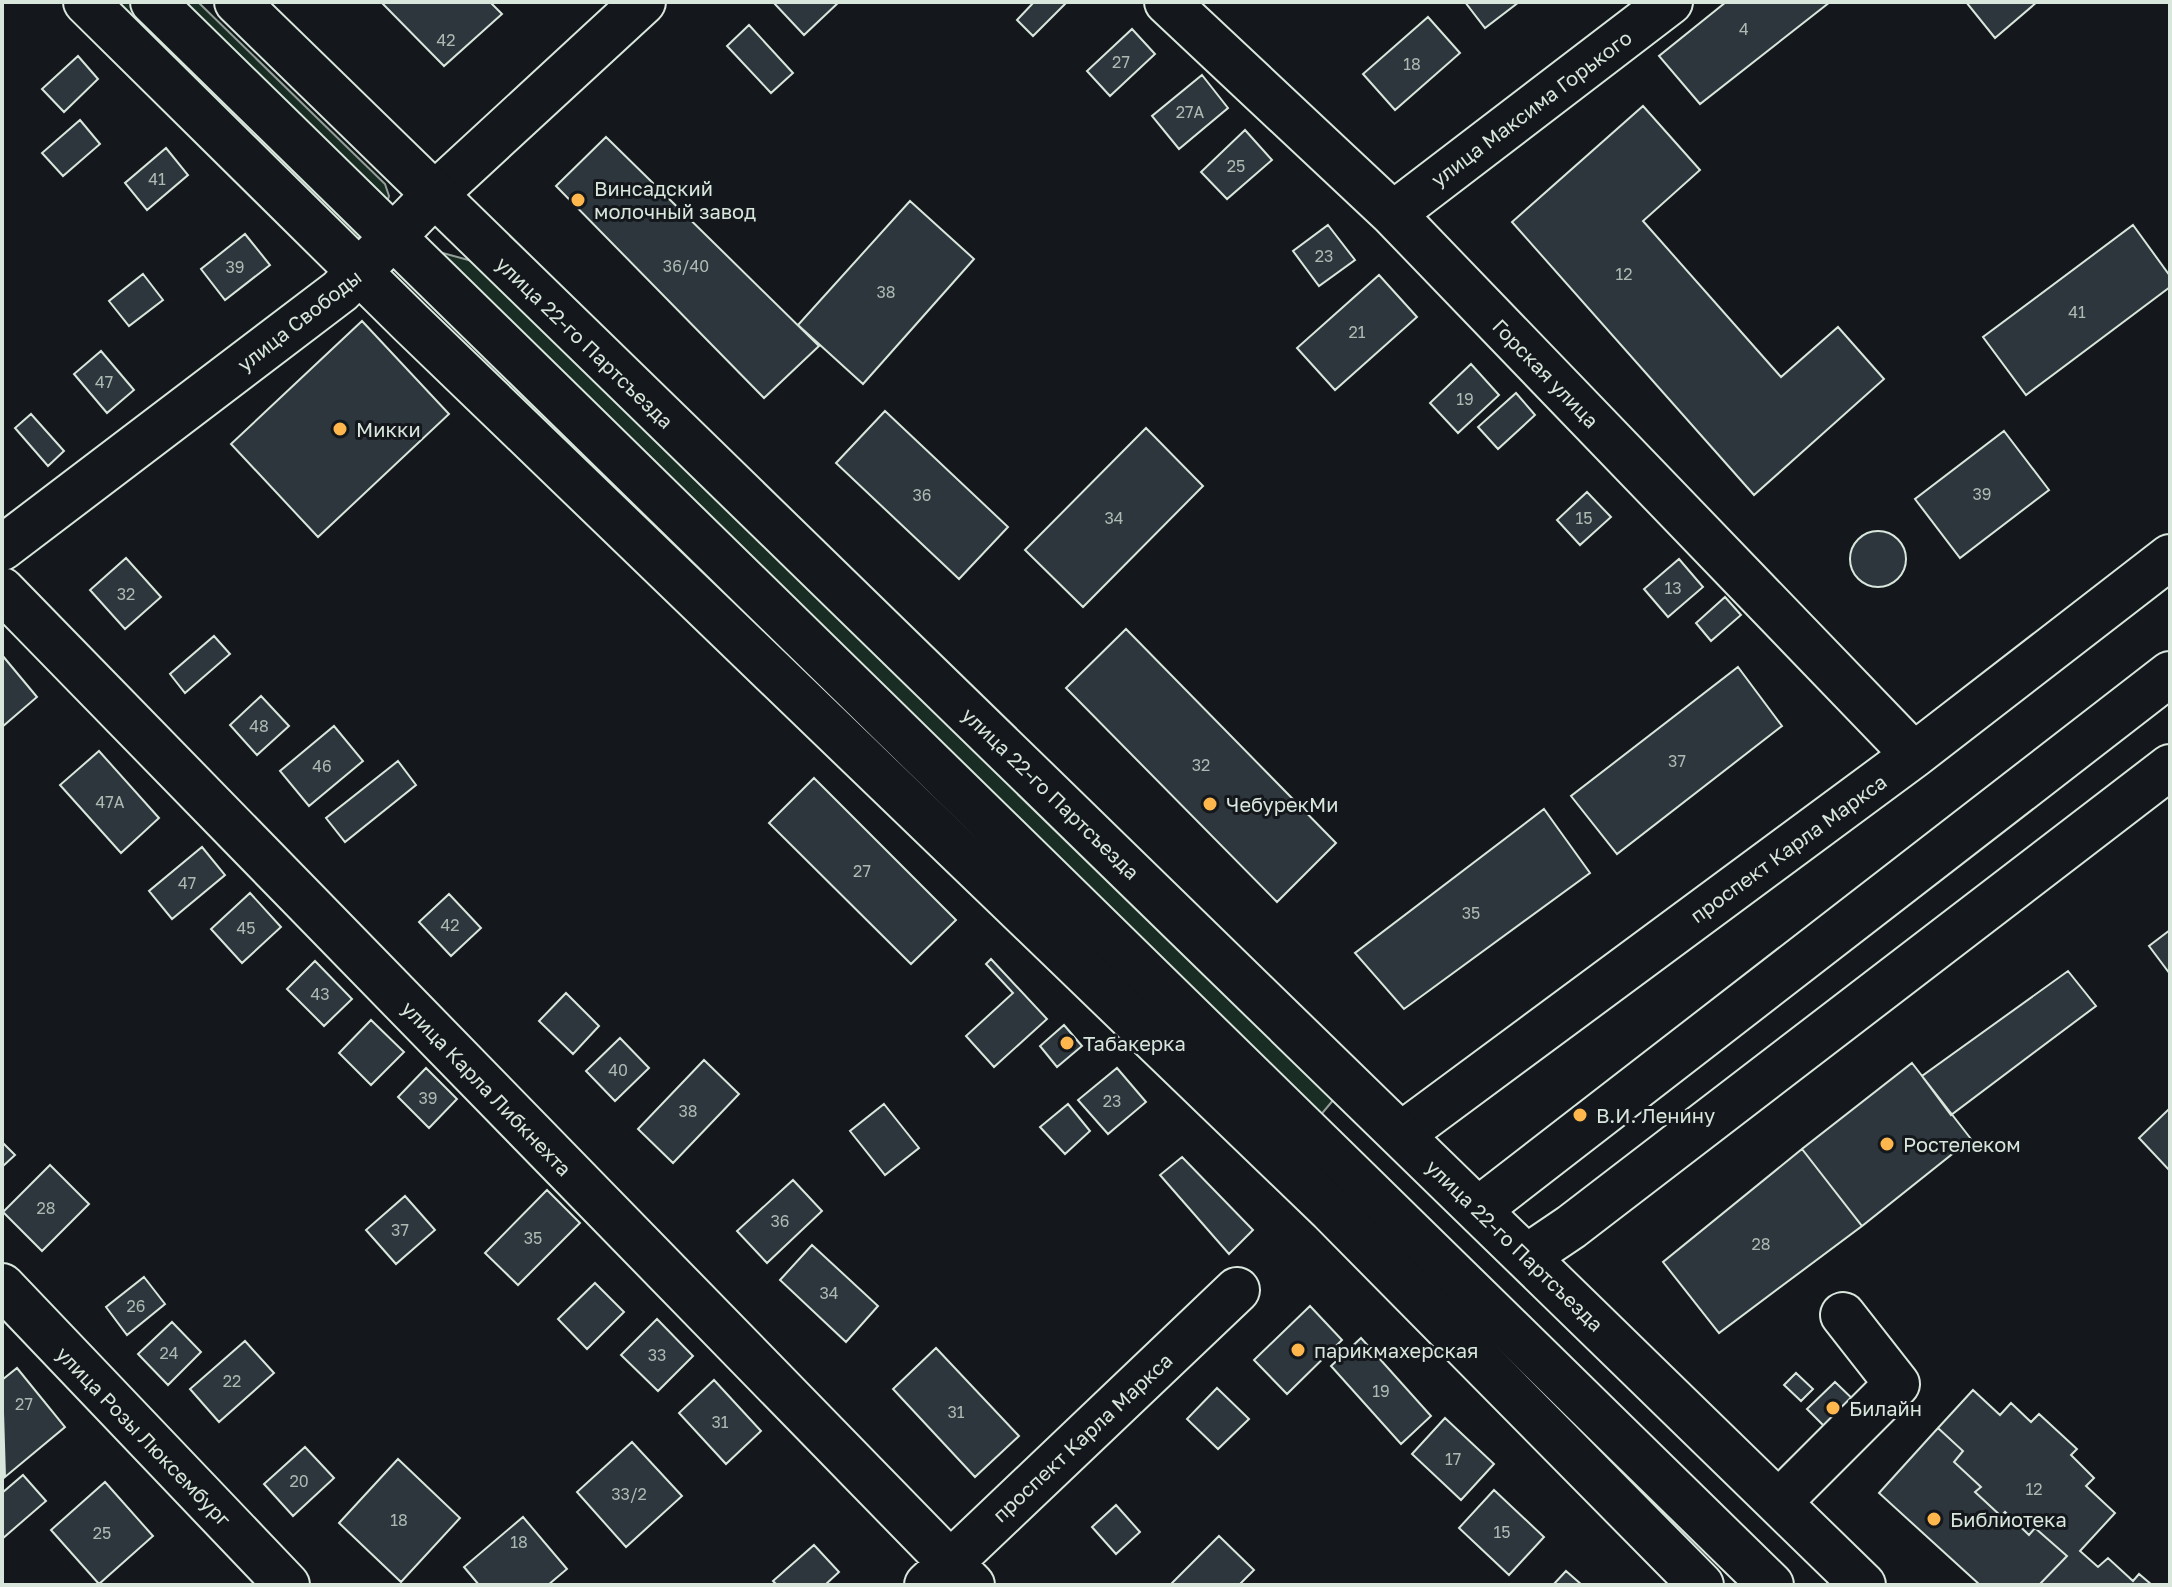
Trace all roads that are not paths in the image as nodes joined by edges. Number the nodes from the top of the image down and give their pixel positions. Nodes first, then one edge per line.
1 (86, 2) edge
2 (153, 2) edge
3 (237, 2) edge
4 (643, 2) edge
5 (1167, 2) edge
6 (1670, 2) edge
7 (434, 195) junction
8 (1393, 214) junction
9 (394, 237) junction
10 (360, 273) junction
11 (2, 548) edge
12 (2170, 557) edge
13 (2, 590) edge
14 (2170, 674) edge
15 (1914, 755) junction
16 (2170, 767) edge
17 (1402, 1134) junction
18 (1479, 1209) junction
19 (1528, 1256) junction
20 (2, 1286) edge
21 (1237, 1290) dead end
22 (1843, 1315) dead end
23 (1779, 1502) junction
24 (949, 1578) edge
25 (287, 1585) edge
26 (1701, 1585) edge
27 (1771, 1585) edge
28 (1863, 1585) edge

1 - 10 street
2 - 9 street
3 - 7 street, улица 22-го Партсъезда
4 - 7 street, улица Свободы
5 - 8 street, Горская улица
6 - 8 street, улица Максима Горького
7 - 9 street, улица Свободы
7 - 17 street, улица 22-го Партсъезда
8 - 15 street, Горская улица
9 - 10 street, улица Свободы
9 - 27 street
10 - 11 street, улица Свободы
10 - 26 street
12 - 15 street, проспект Карла Маркса
13 - 24 street, улица Карла Либкнехта
14 - 18 street
15 - 17 street, проспект Карла Маркса
16 - 19 street
17 - 18 street, улица 22-го Партсъезда
18 - 19 street, улица 22-го Партсъезда
19 - 23 street, улица 22-го Партсъезда
20 - 25 street, улица Розы Люксембург
21 - 24 street, проспект Карла Маркса
22 - 23 street
23 - 28 street, улица 22-го Партсъезда

